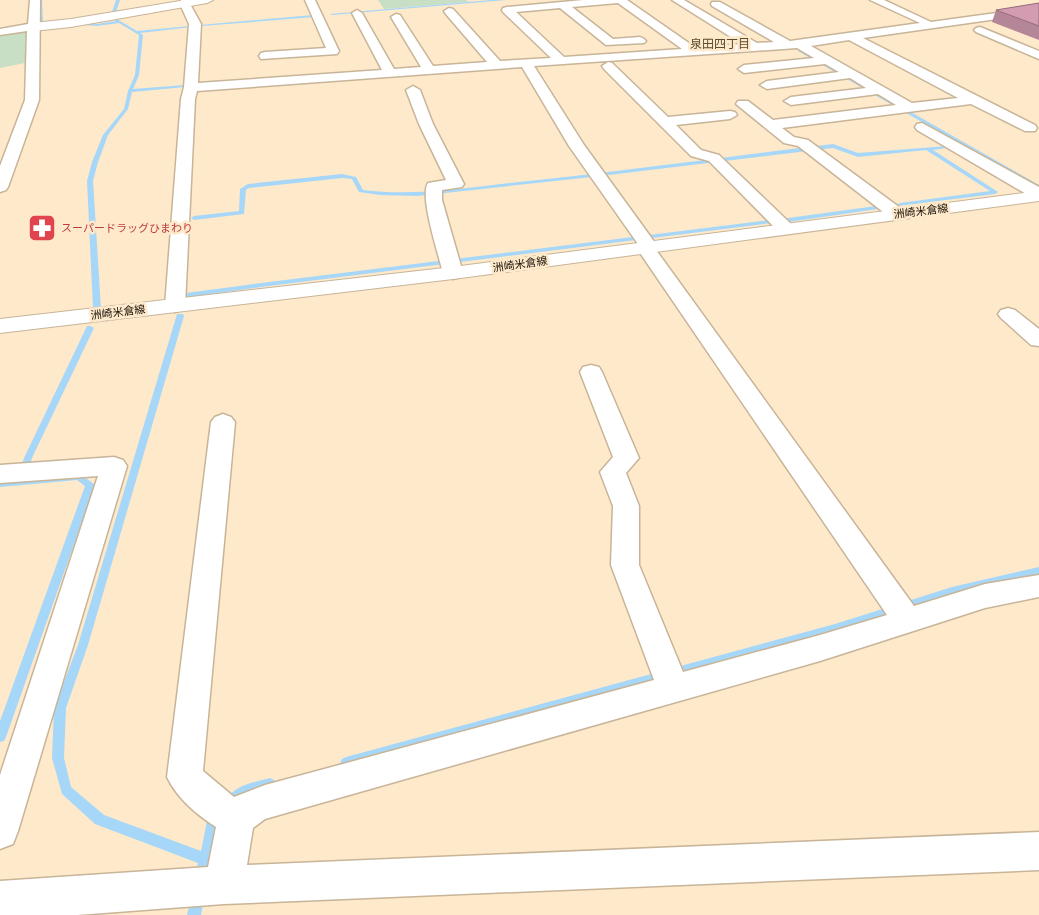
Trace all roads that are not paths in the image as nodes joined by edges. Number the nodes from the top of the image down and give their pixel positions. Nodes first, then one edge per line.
1 (36, 0) edge
2 (207, 0) edge
3 (310, 0) edge
4 (677, 0) edge
5 (710, 0) edge
6 (875, 0) edge
7 (186, 2) edge
8 (998, 3) dead end
9 (562, 5) junction
10 (1039, 10) edge
11 (449, 11) dead end
12 (938, 11) dead end
13 (1019, 11) junction
14 (357, 13) dead end
15 (396, 17) dead end
16 (958, 19) junction
17 (926, 22) dead end
18 (33, 27) junction
19 (980, 30) dead end
20 (0, 32) edge
21 (851, 37) junction
22 (675, 38) junction
23 (792, 44) junction
24 (755, 47) junction
25 (694, 52) junction
26 (1039, 55) edge
27 (265, 56) dead end
28 (819, 60) junction
29 (562, 62) junction
30 (526, 64) junction
31 (496, 65) junction
32 (608, 66) dead end
33 (429, 69) junction
34 (744, 69) dead end
35 (389, 72) junction
36 (847, 75) junction
37 (767, 84) dead end
38 (191, 87) junction
39 (413, 90) dead end
40 (875, 91) junction
41 (973, 100) junction
42 (791, 101) dead end
43 (743, 104) dead end
44 (904, 108) junction
45 (730, 115) dead end
46 (664, 122) junction
47 (770, 125) junction
48 (922, 127) dead end
49 (1030, 128) dead end
50 (0, 187) edge
51 (1039, 195) edge
52 (897, 214) junction
53 (785, 228) junction
54 (645, 243) junction
55 (451, 266) junction
56 (175, 306) junction
57 (1008, 314) dead end
58 (0, 326) edge
59 (1039, 340) edge
60 (591, 372) dead end
61 (223, 422) dead end
62 (15, 473) edge
63 (1039, 586) edge
64 (901, 611) junction
65 (668, 678) junction
66 (224, 811) junction
67 (0, 831) edge
68 (1039, 851) edge
69 (207, 886) junction
70 (0, 901) edge

1 - 18 street
2 - 7 main road
3 - 27 street
4 - 24 street
5 - 23 street
6 - 17 street
7 - 18 main road
7 - 38 street
8 - 13 street
9 - 22 street
9 - 22 street
9 - 29 street
10 - 13 street
11 - 31 street
12 - 16 street
13 - 16 street
14 - 35 street
15 - 33 street
16 - 21 street
18 - 20 street
18 - 50 street
19 - 26 street
21 - 23 street
21 - 41 street
22 - 25 street
23 - 24 street
23 - 28 street
24 - 25 street
25 - 29 street
28 - 34 street
28 - 36 street
29 - 30 street
30 - 31 street
30 - 54 street
31 - 33 street
32 - 46 street
33 - 35 street
35 - 38 street
36 - 37 street
36 - 40 street
38 - 56 street
39 - 55 street
40 - 42 street
40 - 44 street
41 - 44 street
41 - 49 street
43 - 47 street
44 - 47 street
45 - 46 street
46 - 53 street
47 - 52 street
48 - 51 street
51 - 52 main road, 洲崎米倉線
52 - 53 main road, 洲崎米倉線
53 - 54 main road, 洲崎米倉線
54 - 55 main road, 洲崎米倉線
54 - 64 street
55 - 56 main road, 洲崎米倉線
56 - 58 main road, 洲崎米倉線
57 - 59 street
60 - 65 street
61 - 66 street
62 - 67 street
63 - 64 street
64 - 65 street
65 - 66 street
66 - 69 street
68 - 69 street
69 - 70 street

